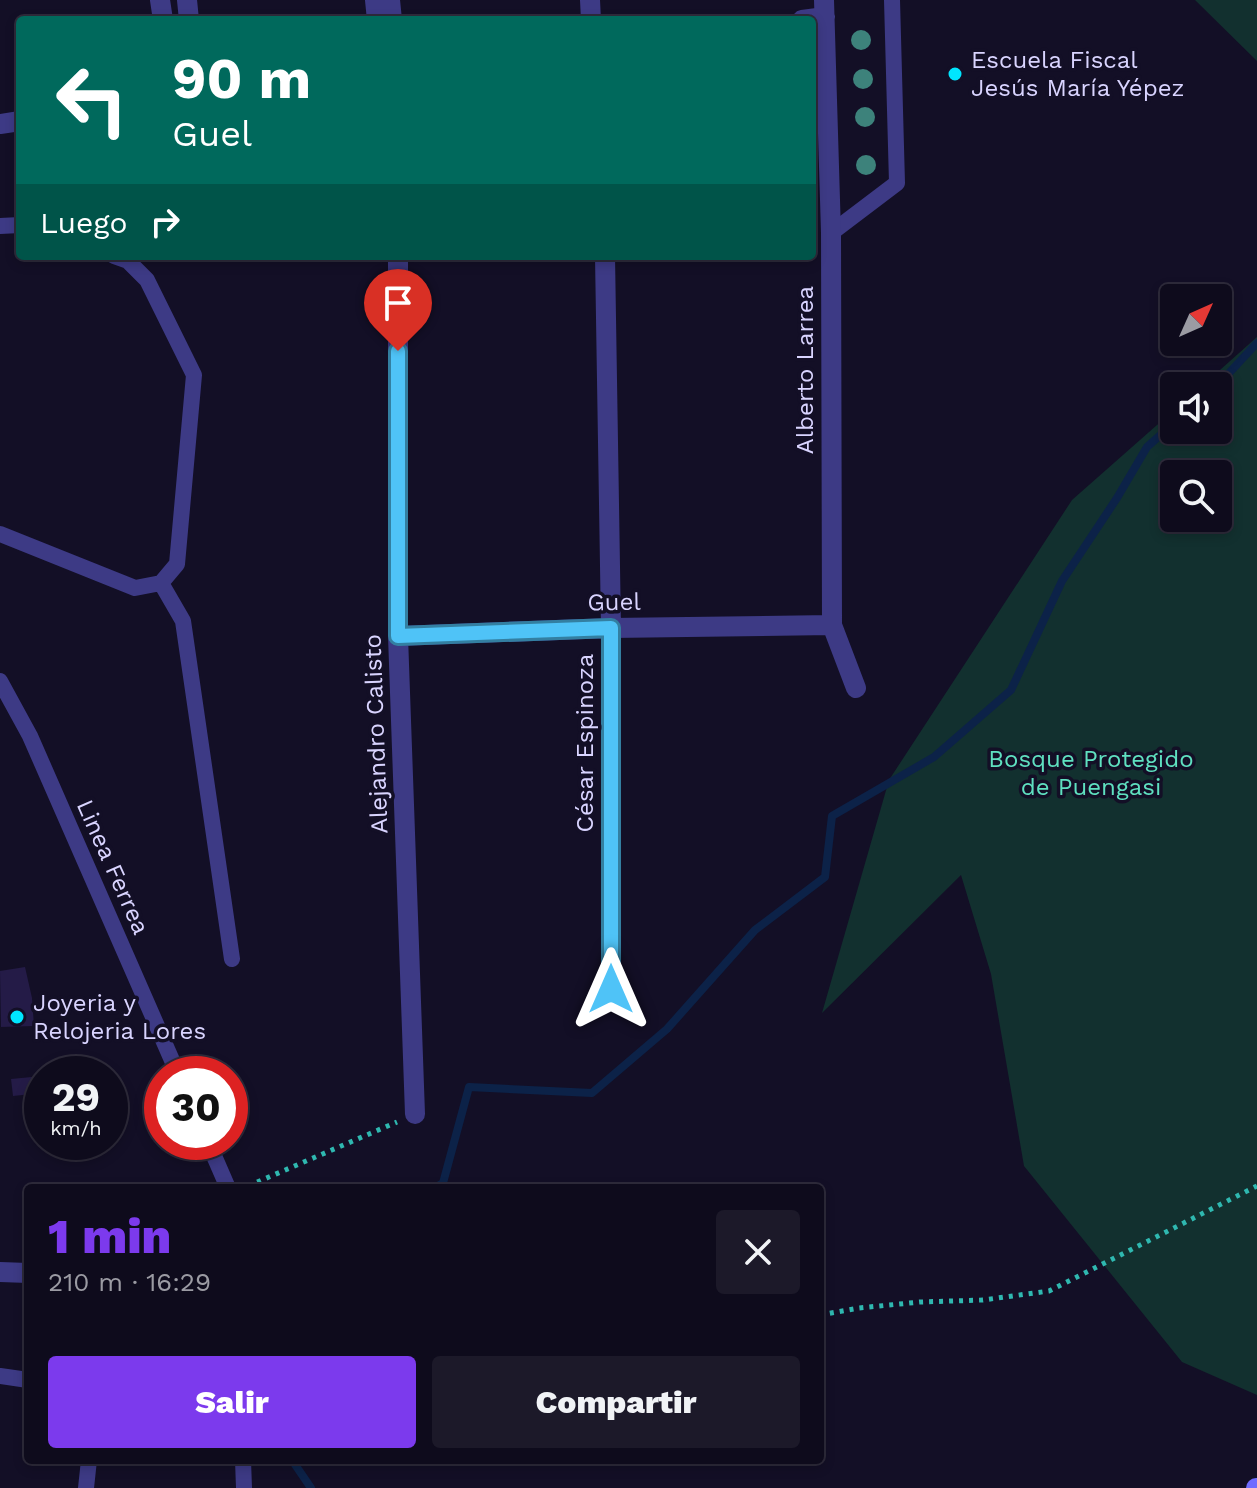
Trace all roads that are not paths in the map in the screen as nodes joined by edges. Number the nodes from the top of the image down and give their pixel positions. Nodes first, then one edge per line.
1 (892, 0) edge
2 (824, 9) edge
3 (831, 233) junction
4 (125, 260) edge
5 (398, 260) edge
6 (605, 260) edge
7 (0, 534) edge
8 (161, 583) junction
9 (832, 625) junction
10 (611, 628) junction
11 (398, 636) junction
12 (0, 681) edge
13 (856, 688) dead end
14 (232, 959) dead end
15 (611, 989) dead end
16 (170, 1056) edge
17 (415, 1114) road end
18 (216, 1160) edge
19 (226, 1184) edge
20 (0, 1272) edge
21 (24, 1273) edge
22 (0, 1376) edge
23 (24, 1379) edge
24 (89, 1464) edge
25 (243, 1464) edge
26 (86, 1488) edge
27 (244, 1488) edge

1 - 3 lane
2 - 3 street, Alberto Larrea
3 - 9 street, Alberto Larrea
4 - 8 lane
5 - 11 street, Alejandro Calisto
6 - 10 street, César Espinoza
7 - 8 lane
8 - 14 lane
9 - 10 street, Guel
9 - 13 street, Alberto Larrea
10 - 11 street, Guel
10 - 15 street, César Espinoza
11 - 17 street, Alejandro Calisto
12 - 16 lane, Linea Ferrea
18 - 19 lane
20 - 21 street
22 - 23 lane
24 - 26 lane
25 - 27 lane

